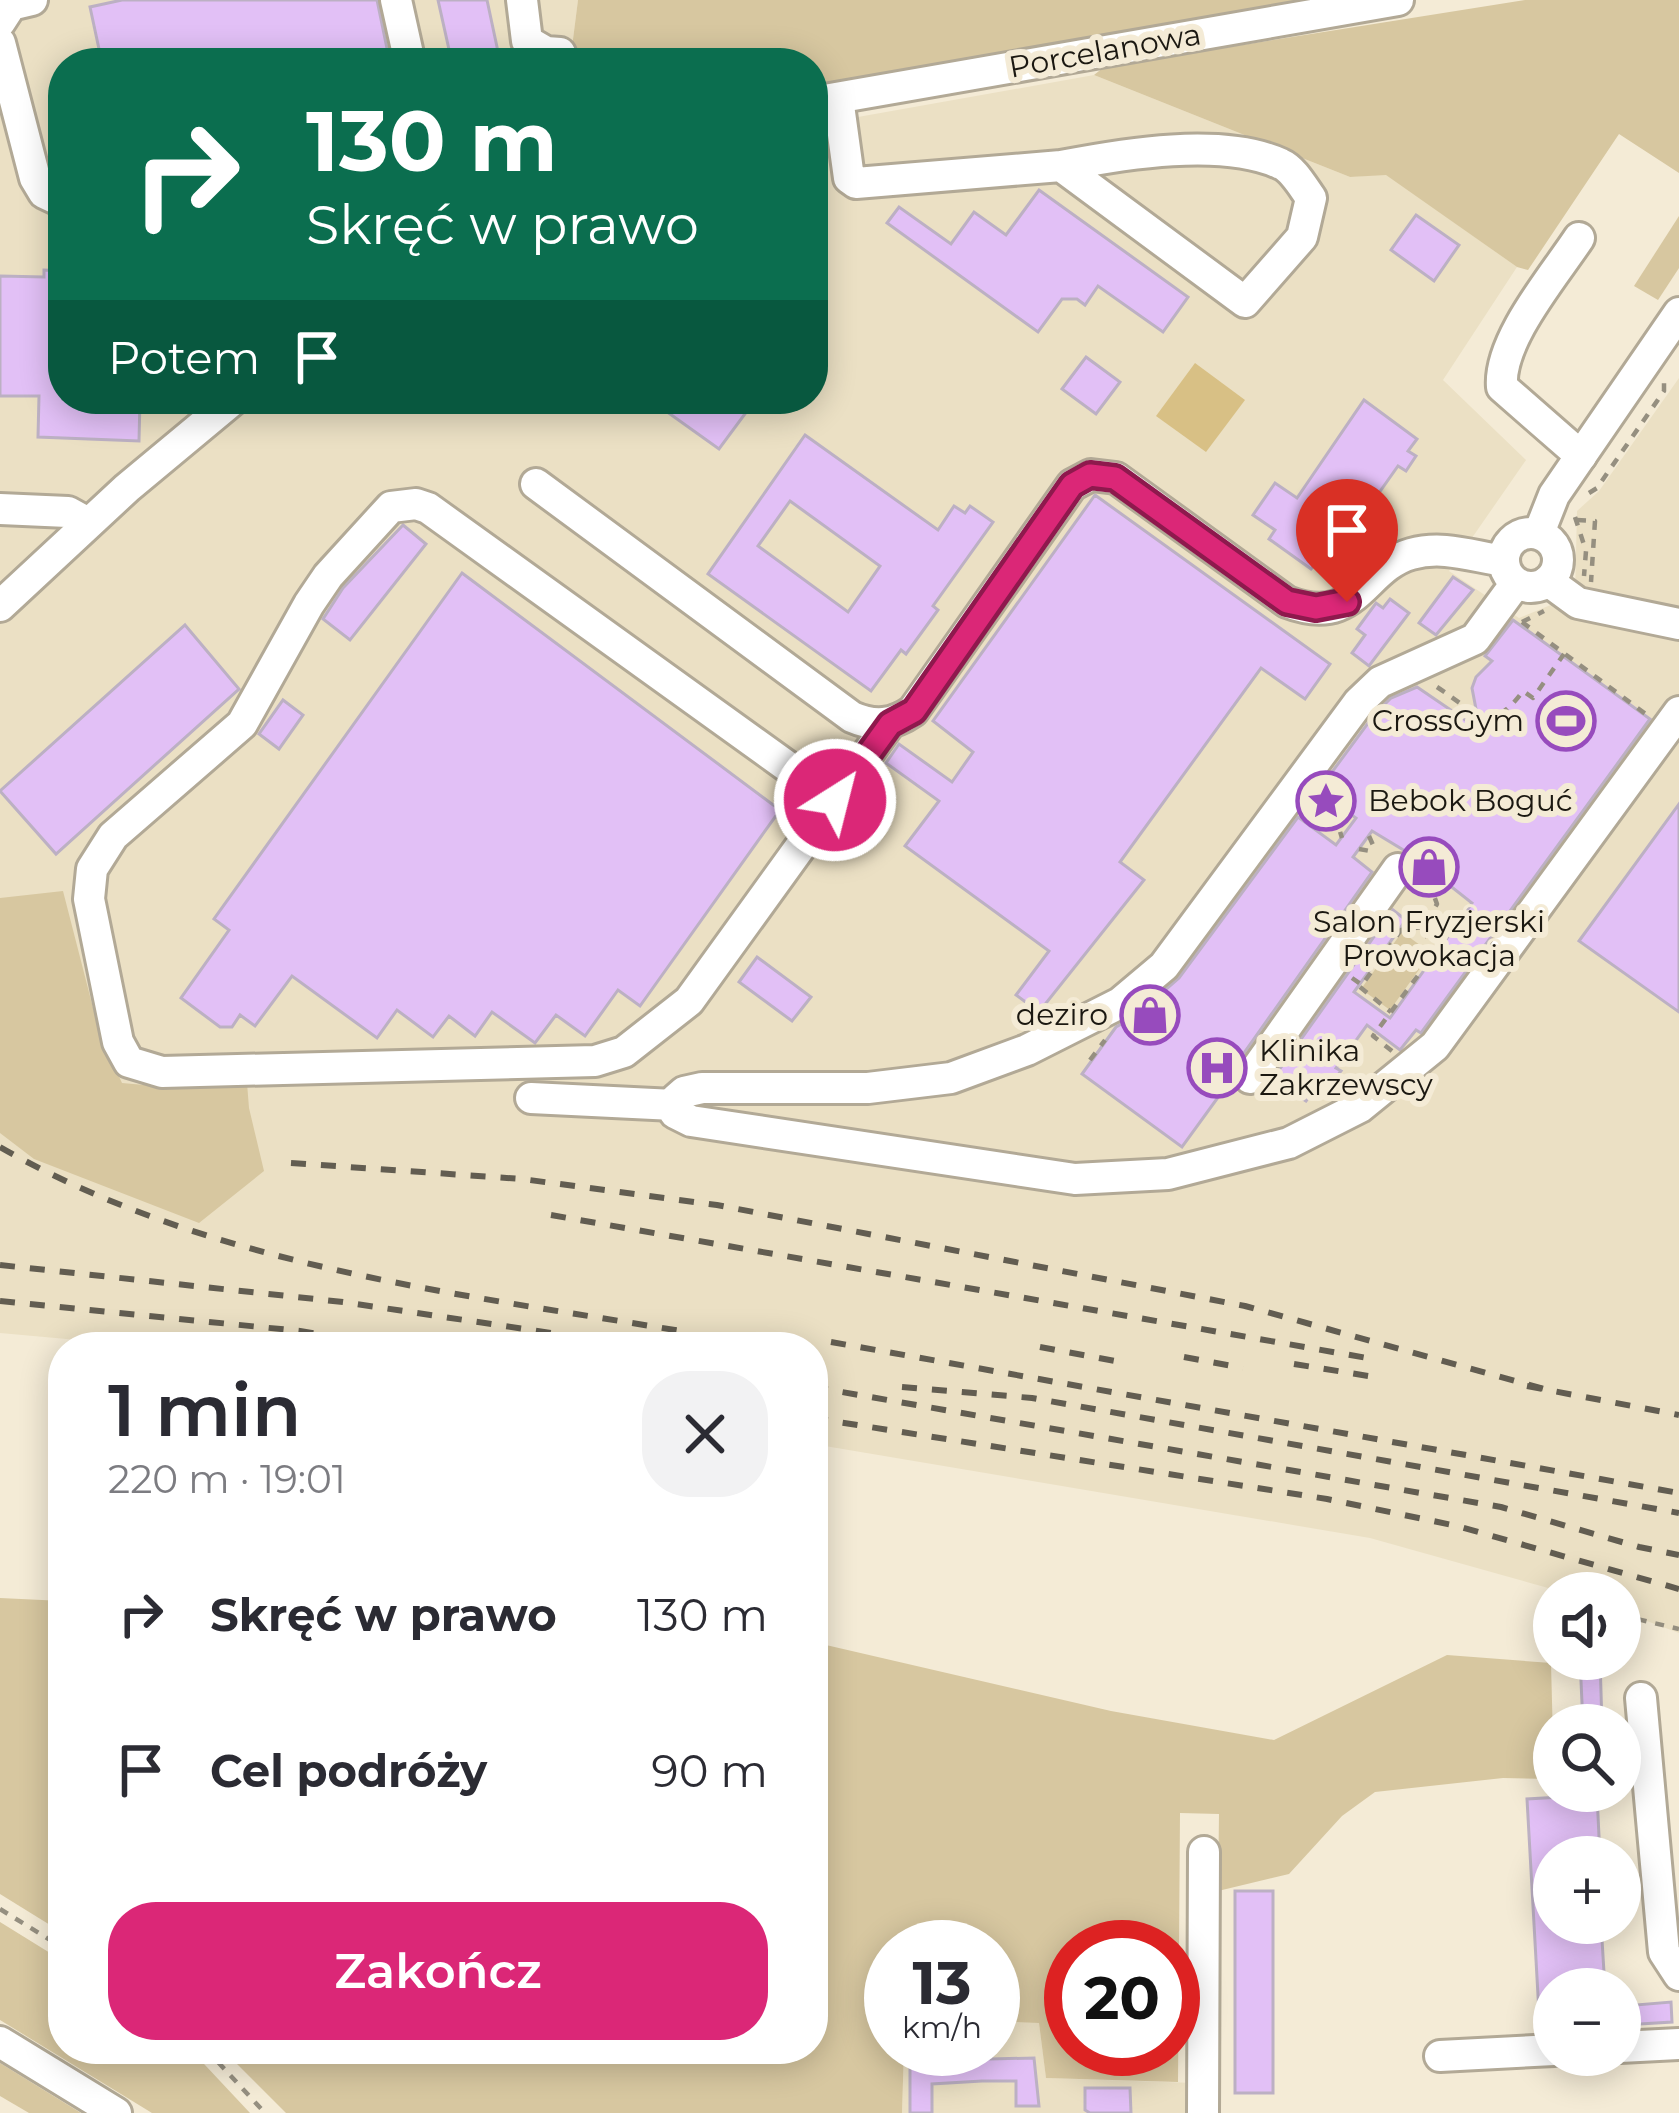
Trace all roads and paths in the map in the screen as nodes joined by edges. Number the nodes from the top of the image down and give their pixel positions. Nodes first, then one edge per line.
1 (32, 0) edge
2 (396, 0) edge
3 (522, 0) edge
4 (1398, 0) edge
5 (0, 22) edge
6 (0, 43) edge
7 (407, 48) edge
8 (539, 48) edge
9 (828, 100) edge
10 (828, 107) edge
11 (1060, 166) junction
12 (48, 195) edge
13 (1579, 238) dead end
14 (1679, 313) edge
15 (1663, 370) dead end
16 (216, 414) edge
17 (1580, 456) junction
18 (536, 484) dead end
19 (1585, 496) dead end
20 (0, 508) edge
21 (1576, 509) dead end
22 (1575, 520) junction
23 (88, 523) junction
24 (1539, 533) junction
25 (1591, 576) dead end
26 (1548, 581) junction
27 (1512, 590) junction
28 (1583, 592) dead end
29 (0, 606) edge
30 (1679, 624) edge
31 (1564, 654) junction
32 (1430, 681) dead end
33 (1667, 716) edge
34 (890, 724) junction
35 (835, 800) junction
36 (1314, 809) junction
37 (1352, 824) dead end
38 (1342, 838) dead end
39 (1359, 849) dead end
40 (1387, 860) junction
41 (1423, 926) junction
42 (1332, 963) junction
43 (1362, 985) junction
44 (1391, 1012) junction
45 (1402, 1055) dead end
46 (1250, 1078) dead end
47 (531, 1098) dead end
48 (674, 1106) junction
49 (1641, 1620) edge
50 (1679, 1630) edge
51 (1641, 1698) dead end
52 (1204, 1852) dead end
53 (0, 1909) edge
54 (48, 1939) edge
55 (1679, 1975) edge
56 (0, 2042) edge
57 (1679, 2044) edge
58 (1641, 2046) edge
59 (1533, 2051) edge
60 (1440, 2056) dead end
61 (220, 2064) edge
62 (116, 2113) edge
63 (265, 2113) edge
64 (1203, 2113) edge

1 - 5 street
2 - 7 street
3 - 8 street
4 - 9 street, Porcelanowa
6 - 12 street
10 - 11 street
11 - 11 street
13 - 17 street
14 - 17 street
15 - 19 path
16 - 23 street
17 - 24 street
18 - 34 street
20 - 23 street
21 - 22 path
22 - 25 path
22 - 28 path
23 - 29 street
24 - 26 street
24 - 27 street
26 - 27 street
26 - 30 street
27 - 31 path
27 - 34 street
27 - 36 street
31 - 32 path
31 - 33 path
33 - 48 street
34 - 35 street
35 - 35 street
36 - 37 path
36 - 38 path
36 - 48 street
39 - 40 path
40 - 41 path
40 - 42 street
41 - 43 path
41 - 44 path
42 - 43 path
42 - 46 street
43 - 44 path
44 - 45 path
47 - 48 street
49 - 50 path
51 - 55 street
52 - 64 street
53 - 54 path
56 - 62 street
57 - 58 street
59 - 60 street
61 - 63 path

